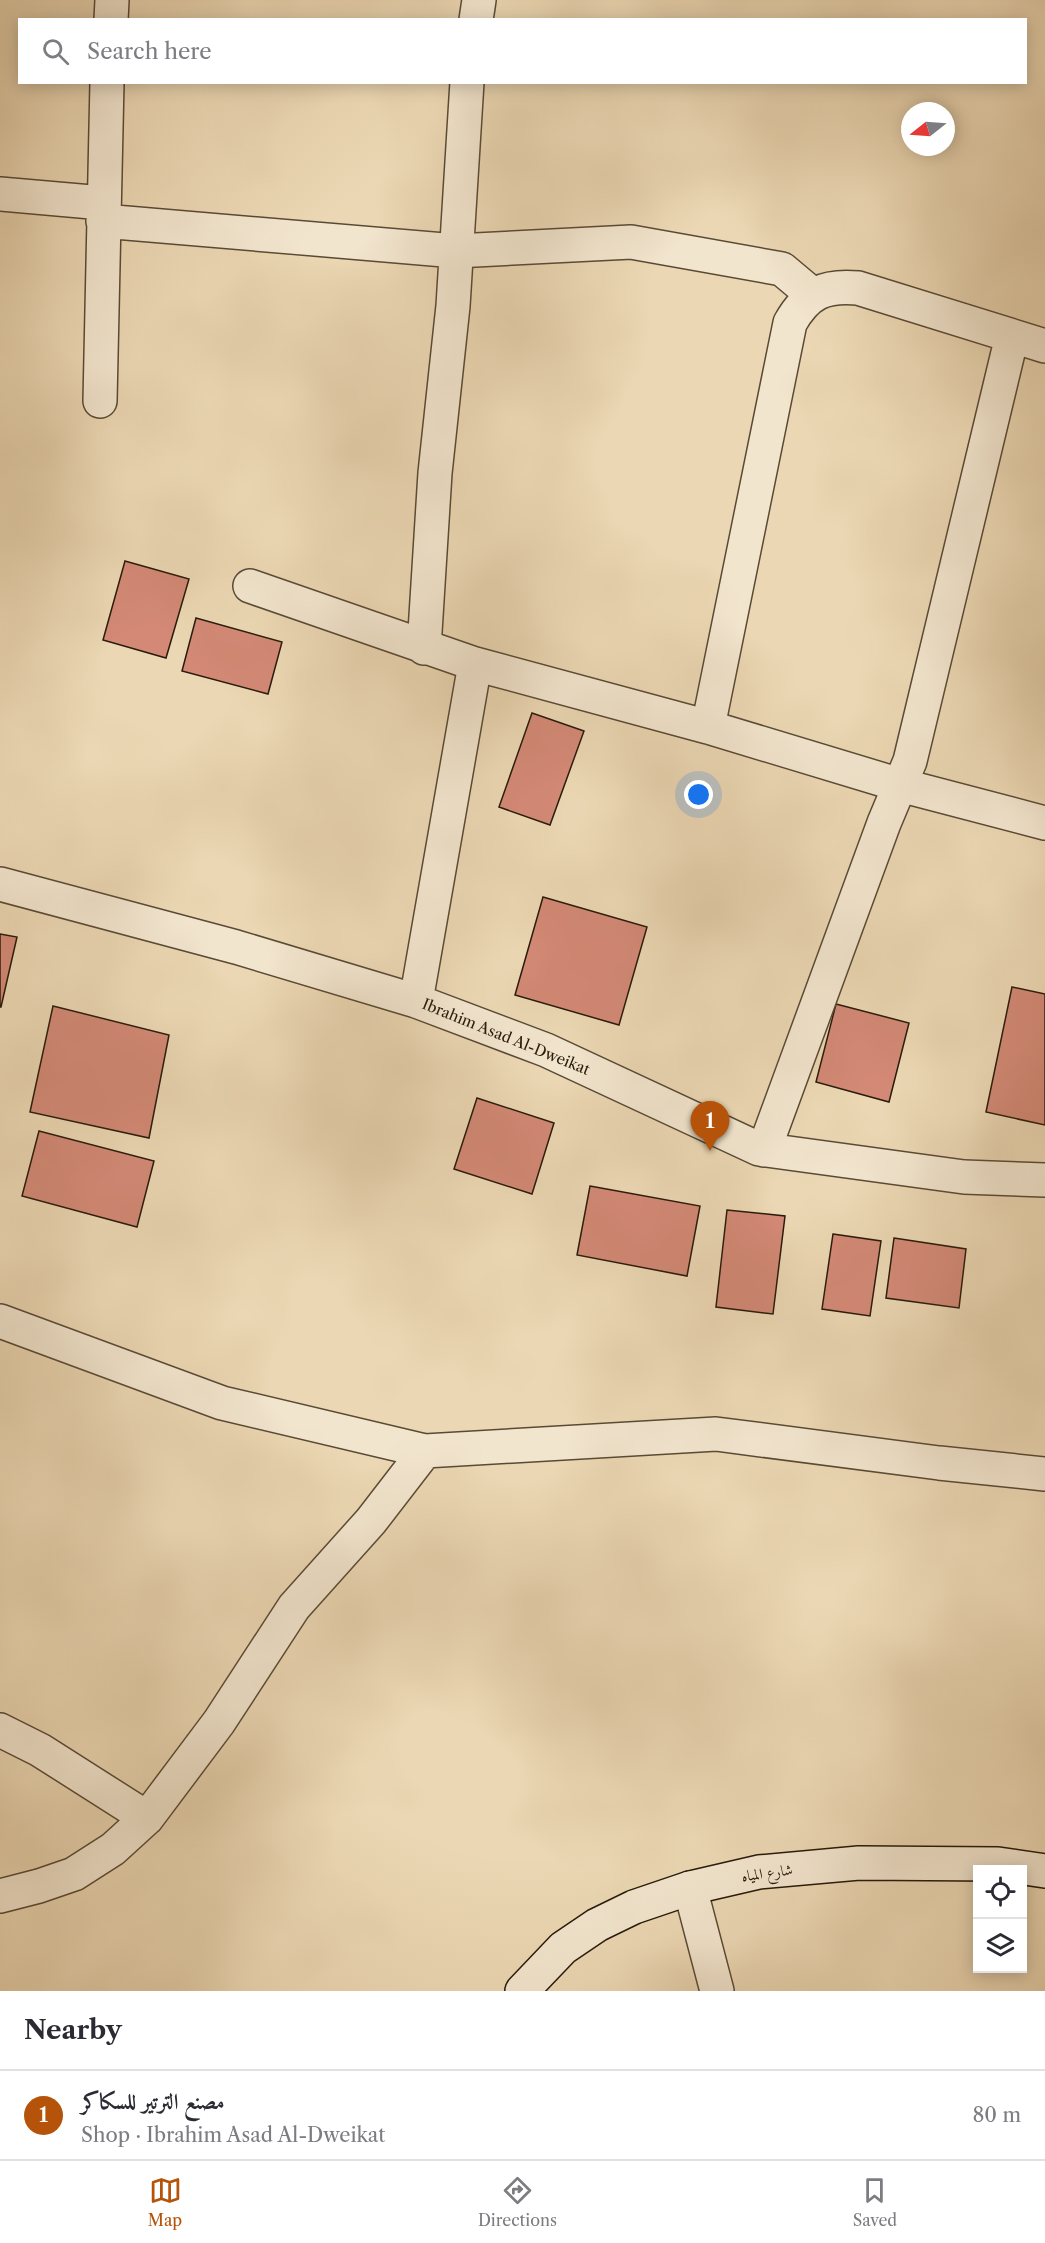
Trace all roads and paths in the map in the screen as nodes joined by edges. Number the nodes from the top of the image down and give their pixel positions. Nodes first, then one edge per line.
1 (112, 0) edge
2 (479, 0) edge
3 (111, 18) edge
4 (476, 18) edge
5 (106, 84) edge
6 (467, 84) edge
7 (0, 194) edge
8 (103, 212) junction
9 (456, 251) junction
10 (813, 295) junction
11 (1012, 336) junction
12 (1045, 345) edge
13 (100, 401) dead end
14 (250, 586) dead end
15 (424, 648) junction
16 (475, 664) junction
17 (708, 727) junction
18 (900, 785) junction
19 (1045, 823) edge
20 (0, 884) edge
21 (416, 1001) junction
22 (764, 1149) junction
23 (1045, 1180) edge
24 (0, 1321) edge
25 (425, 1451) junction
26 (1045, 1474) edge
27 (0, 1730) edge
28 (147, 1818) junction
29 (1045, 1871) edge
30 (690, 1888) junction
31 (0, 1896) edge
32 (522, 1991) edge
33 (717, 1991) edge

1 - 3 street
2 - 4 street
5 - 8 street
6 - 9 street
7 - 8 street
8 - 9 street
8 - 13 street
9 - 10 street
9 - 15 street
10 - 11 street
10 - 17 street
11 - 12 street
11 - 18 street
14 - 15 street
15 - 16 street
16 - 17 street
16 - 21 street
17 - 18 street
18 - 19 street
18 - 22 street
20 - 21 street, Ibrahim Asad Al-Dweikat
21 - 22 street, Ibrahim Asad Al-Dweikat
22 - 23 street, Ibrahim Asad Al-Dweikat
24 - 25 street
25 - 26 street
25 - 28 street
27 - 28 street
28 - 31 street
29 - 30 street, شارع المياه
30 - 32 street, شارع المياه
30 - 33 street

